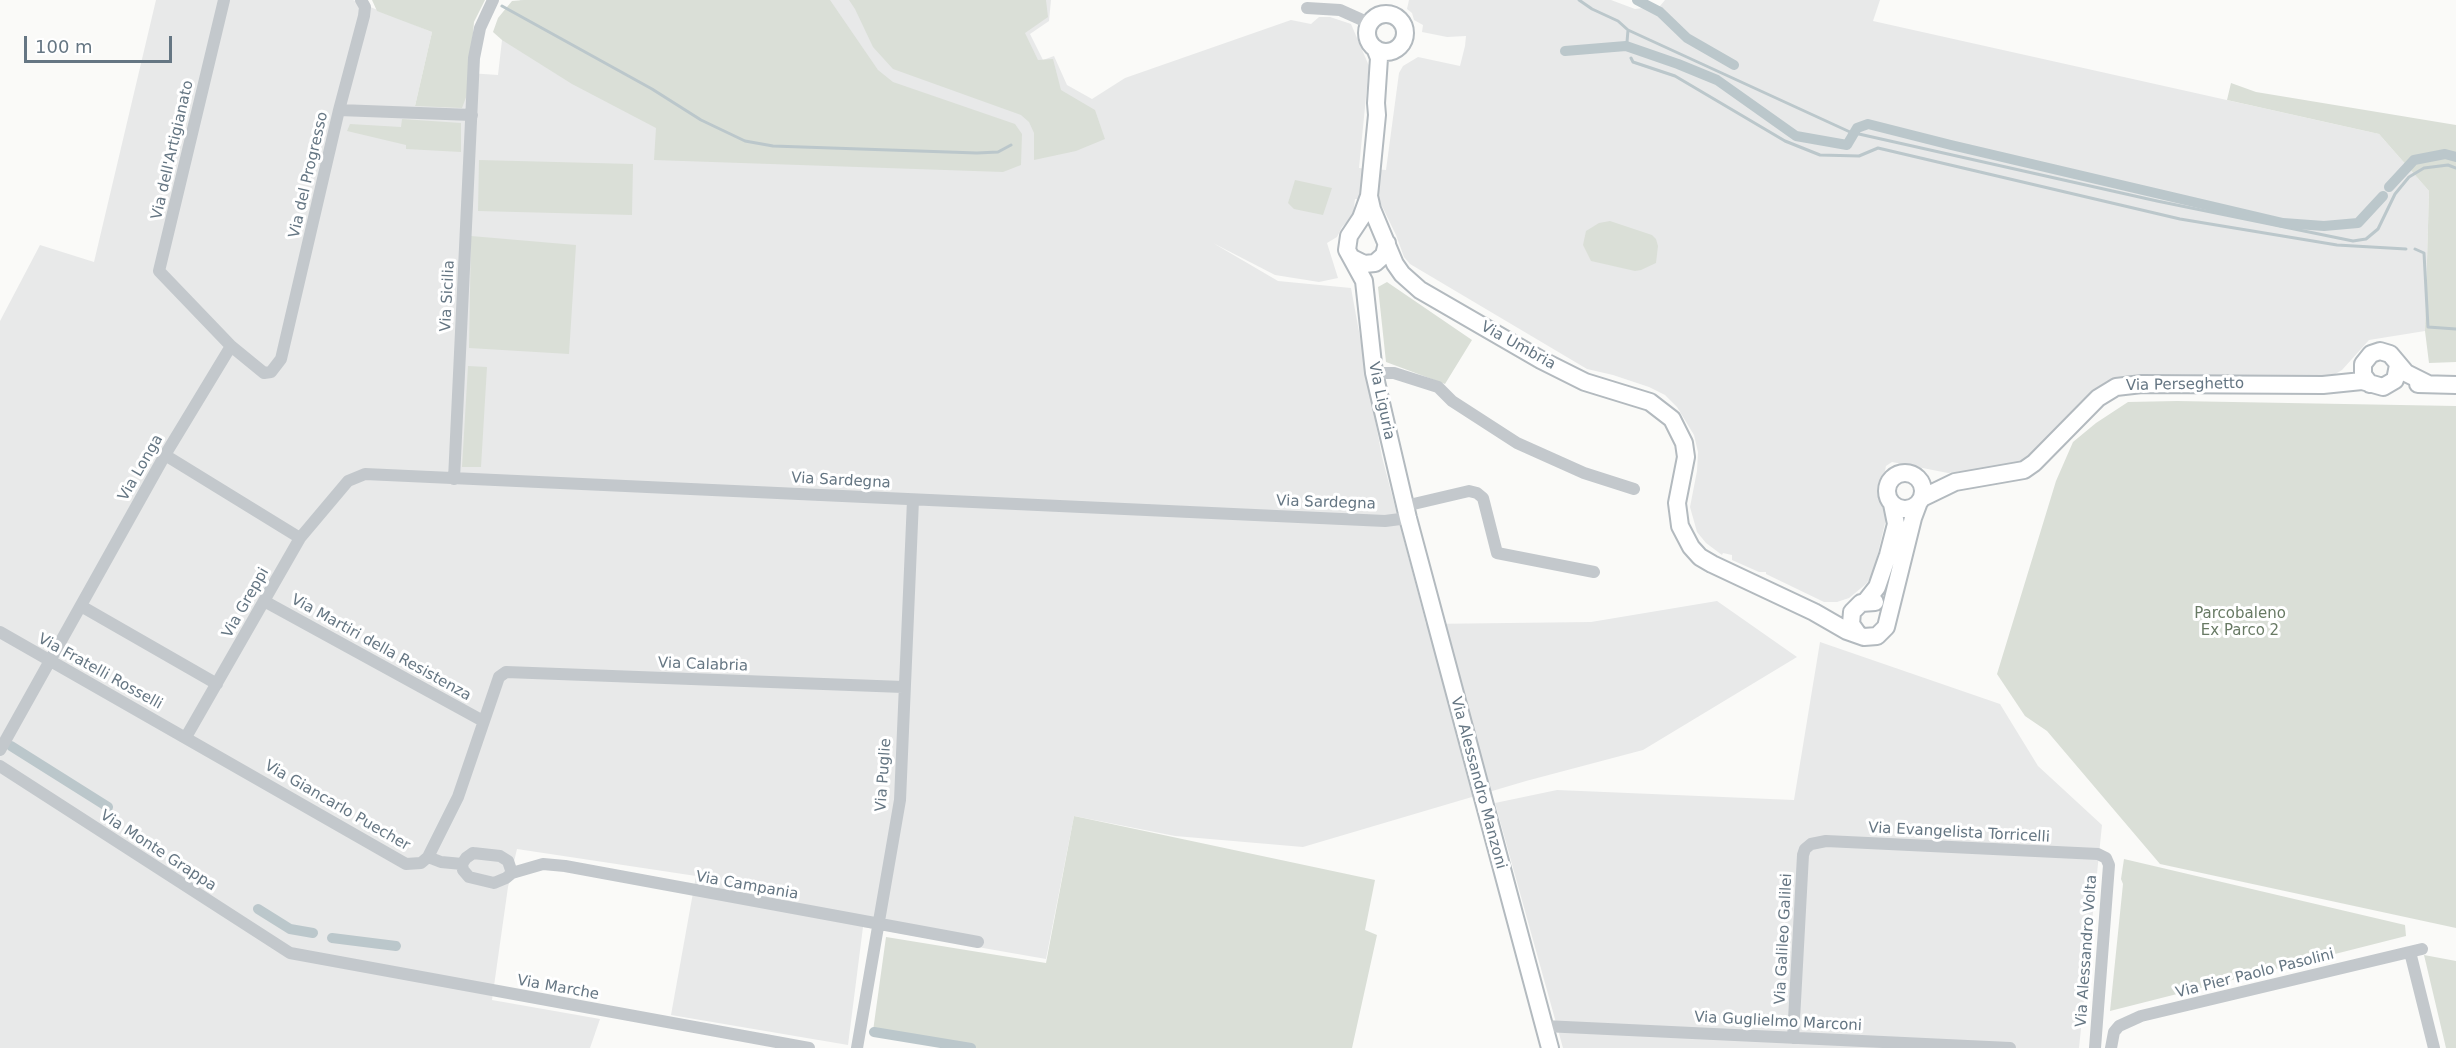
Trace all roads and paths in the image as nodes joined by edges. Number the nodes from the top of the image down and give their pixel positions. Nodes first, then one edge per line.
1 (224, 0) edge
2 (361, 0) edge
3 (493, 0) edge
4 (1386, 0) edge
5 (1394, 0) edge
6 (1307, 8) dead end
7 (1400, 19) junction
8 (1373, 20) junction
9 (1375, 48) junction
10 (1396, 49) junction
11 (339, 110) junction
12 (472, 115) junction
13 (1377, 115) junction
14 (1369, 196) junction
15 (1354, 229) junction
16 (1384, 237) junction
17 (1352, 258) junction
18 (1375, 262) junction
19 (1402, 274) junction
20 (1364, 281) junction
21 (231, 346) junction
22 (2365, 360) junction
23 (2398, 365) junction
24 (1374, 373) junction
25 (2394, 382) junction
26 (2341, 383) junction
27 (2370, 384) junction
28 (2428, 384) junction
29 (2456, 386) edge
30 (165, 455) junction
31 (1916, 477) junction
32 (454, 479) junction
33 (1955, 482) junction
34 (1634, 489) dead end
35 (913, 500) junction
36 (1921, 500) junction
37 (1892, 504) junction
38 (1407, 512) junction
39 (300, 538) junction
40 (1594, 572) dead end
41 (264, 601) junction
42 (1861, 604) junction
43 (81, 606) junction
44 (1814, 612) junction
45 (1888, 621) junction
46 (0, 632) edge
47 (1858, 634) junction
48 (49, 661) junction
49 (502, 674) joint
50 (217, 684) junction
51 (903, 687) junction
52 (483, 721) junction
53 (186, 737) junction
54 (0, 750) edge
55 (0, 766) edge
56 (1811, 844) joint
57 (428, 857) junction
58 (2106, 858) joint
59 (462, 864) junction
60 (512, 873) junction
61 (879, 925) junction
62 (978, 942) dead end
63 (302, 956) joint
64 (1544, 1026) junction
65 (1793, 1038) junction
66 (809, 1048) edge
67 (857, 1048) edge
68 (1550, 1048) edge
69 (2010, 1048) edge
70 (2095, 1048) edge
71 (2111, 1048) edge
72 (2434, 1048) edge

1 - 21 street, Via dell'Artigianato
2 - 11 street, Via del Progresso
3 - 12 street, Via Sicilia
4 - 8 street
5 - 7 street
6 - 8 street
7 - 8 street
7 - 10 street
8 - 9 street
9 - 10 street
9 - 13 street
10 - 13 street
11 - 12 street
11 - 21 street, Via del Progresso
12 - 32 street, Via Sicilia
13 - 14 street
14 - 15 street
14 - 16 street
15 - 16 street
15 - 17 street
16 - 18 street
16 - 19 street, Via Umbria
17 - 18 street
17 - 20 street, Via Liguria
18 - 19 street
18 - 20 street, Via Liguria
19 - 44 street, Via Umbria
20 - 24 street, Via Liguria
21 - 30 street, Via Longa
22 - 23 street
22 - 26 street
22 - 27 street
23 - 25 street
23 - 28 street
24 - 34 street
24 - 38 street, Via Liguria
25 - 27 street
25 - 28 street
26 - 27 street, Via Perseghetto
26 - 33 street, Via Perseghetto
28 - 29 street
30 - 39 street
30 - 43 street, Via Longa
31 - 33 street, Via Perseghetto
31 - 36 street
31 - 37 street
32 - 35 street, Via Sardegna
32 - 39 street, Via Sardegna
33 - 36 street, Via Perseghetto
35 - 38 street, Via Sardegna
35 - 51 street, Via Puglie
36 - 37 street
36 - 45 street
37 - 42 street
38 - 40 street, Via Sardegna
38 - 64 street, Via Alessandro Manzoni
39 - 41 street, Via Greppi
41 - 50 street, Via Greppi
41 - 52 street, Via Martiri della Resistenza
42 - 44 street
42 - 45 street
42 - 47 street
43 - 48 street, Via Longa
43 - 50 street
44 - 47 street
45 - 47 street
46 - 48 street, Via Fratelli Rosselli
48 - 53 street, Via Fratelli Rosselli
48 - 54 street, Via Longa
49 - 51 street, Via Calabria
49 - 52 street, Via Giancarlo Puecher
50 - 53 street, Via Greppi
51 - 61 street, Via Puglie
52 - 57 street, Via Giancarlo Puecher
53 - 57 street, Via Giancarlo Puecher
55 - 63 street, Via Monte Grappa
56 - 58 street, Via Evangelista Torricelli
56 - 65 street, Via Galileo Galilei
57 - 59 street, Via Campania
58 - 70 street, Via Alessandro Volta
59 - 60 street, Via Campania
59 - 60 street
60 - 61 street, Via Campania
61 - 62 street, Via Campania
61 - 67 street, Via Puglie
63 - 66 street, Via Marche
64 - 65 street, Via Guglielmo Marconi
64 - 68 street, Via Alessandro Manzoni
65 - 69 street, Via Guglielmo Marconi
71 - 72 street, Via Pier Paolo Pasolini

